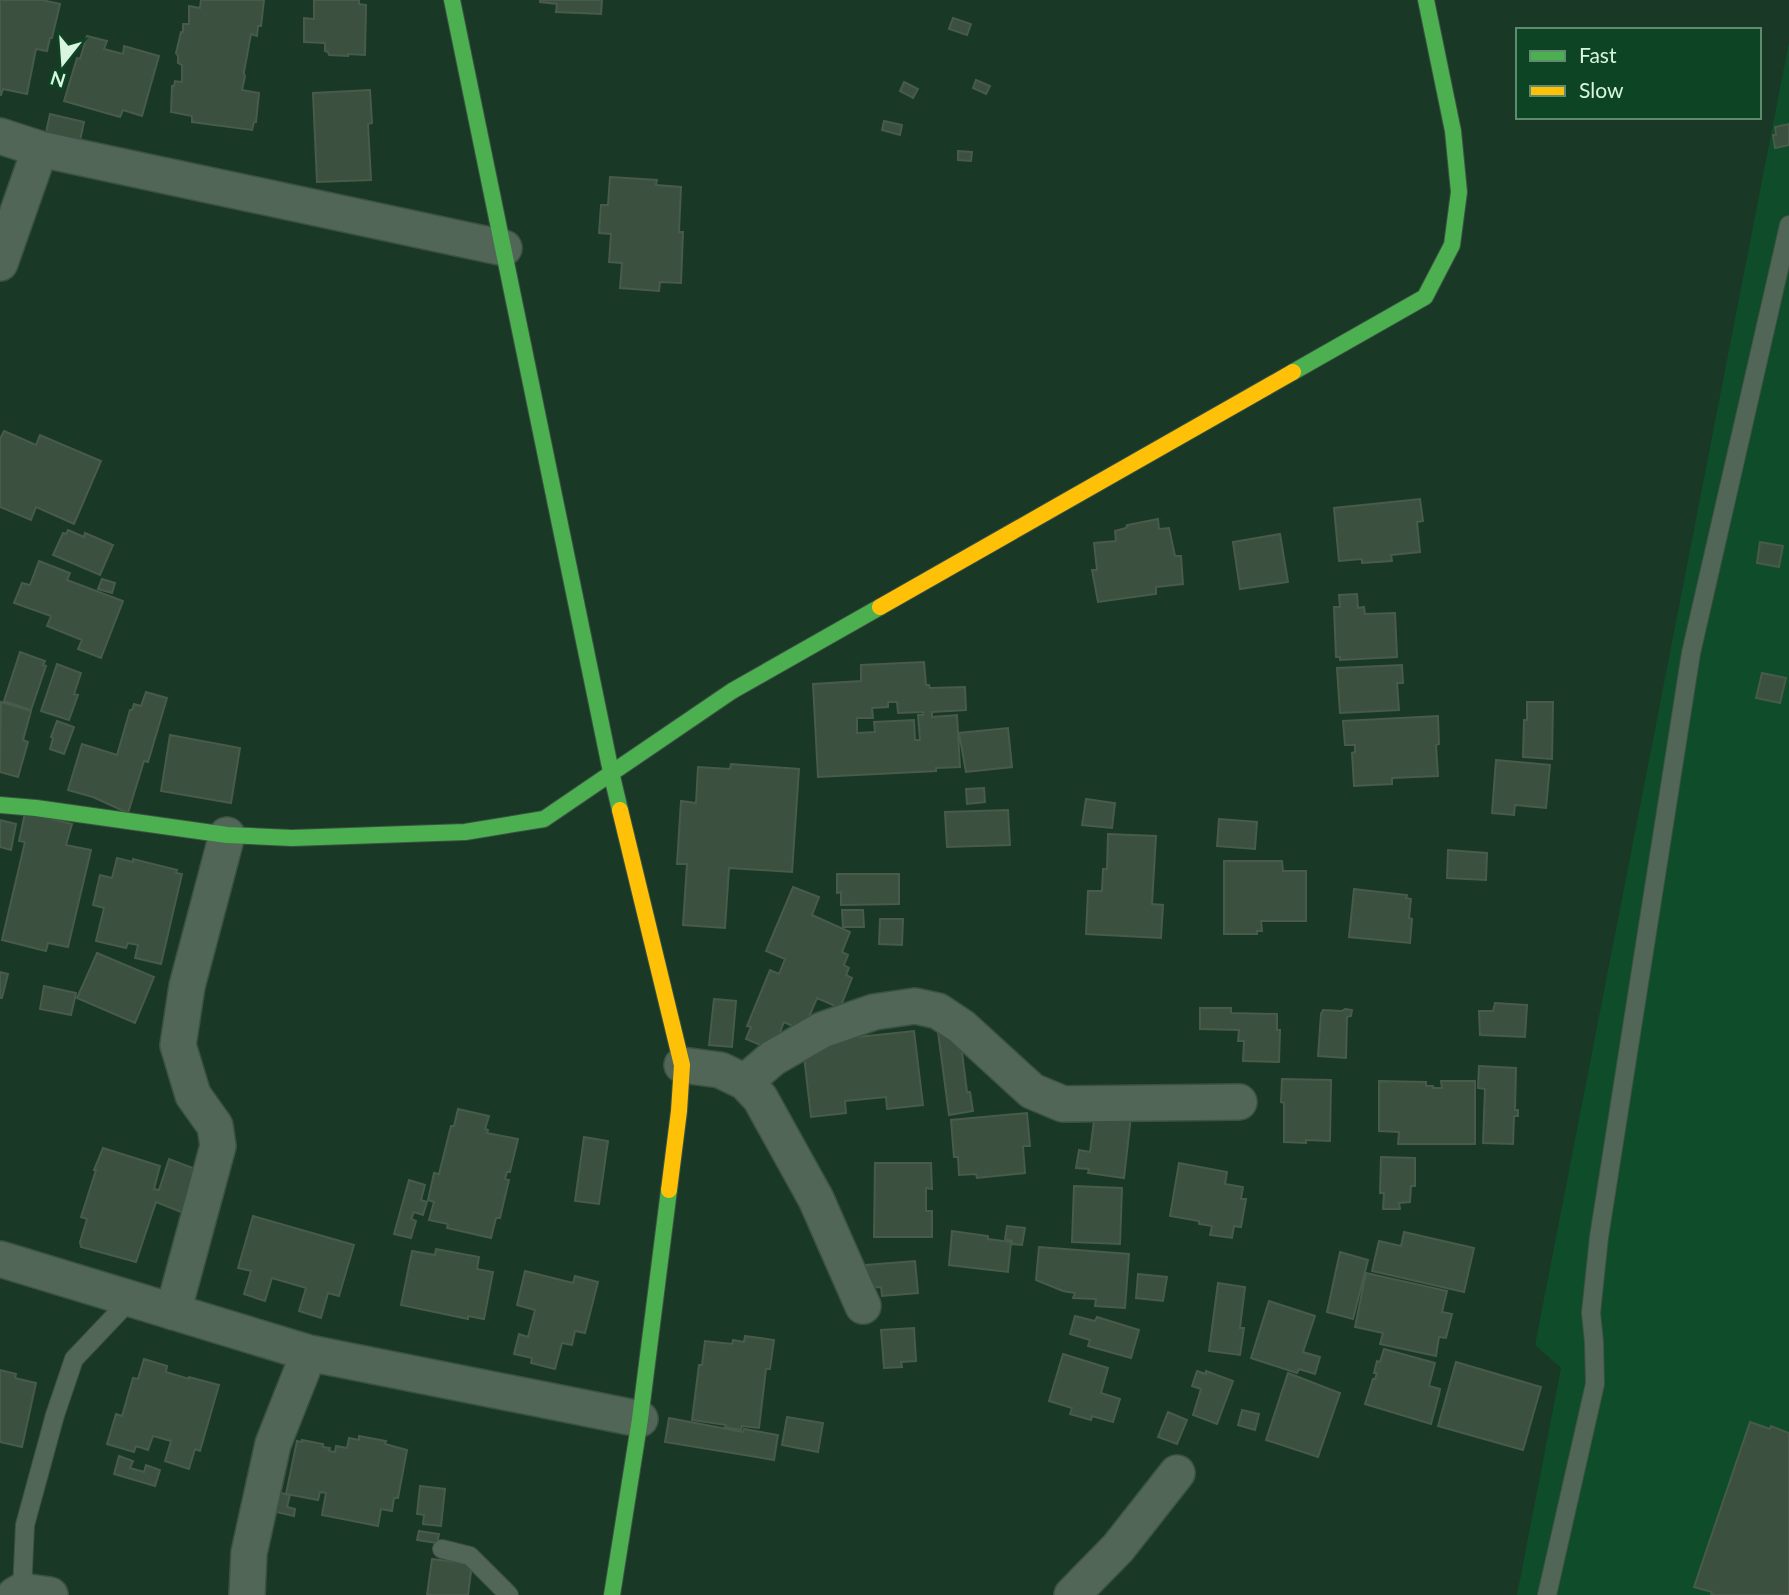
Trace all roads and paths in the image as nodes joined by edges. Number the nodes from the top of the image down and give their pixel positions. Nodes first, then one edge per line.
1 (452, 0) edge
2 (1426, 0) edge
3 (0, 136) edge
4 (40, 149) junction
5 (1789, 225) edge
6 (504, 248) junction
7 (0, 263) edge
8 (611, 772) junction
9 (0, 805) edge
10 (227, 835) junction
11 (682, 1065) junction
12 (745, 1082) junction
13 (1239, 1102) dead end
14 (0, 1258) edge
15 (131, 1299) junction
16 (863, 1306) dead end
17 (173, 1312) junction
18 (309, 1353) junction
19 (640, 1419) junction
20 (1177, 1473) dead end
21 (442, 1549) dead end
22 (29, 1594) edge
23 (247, 1595) edge
24 (509, 1595) edge
25 (612, 1595) edge
26 (1072, 1595) edge
27 (1547, 1595) edge

1 - 6 street
2 - 8 street
3 - 4 street
4 - 6 street
4 - 7 street
5 - 27 lane
6 - 8 street
8 - 10 street
8 - 11 street
9 - 10 street
10 - 17 street
11 - 12 street
11 - 19 street
12 - 13 street
12 - 16 street
14 - 15 street
15 - 17 street
15 - 22 lane
17 - 18 street
18 - 19 street
18 - 23 street
19 - 25 street
20 - 26 street
21 - 24 lane

